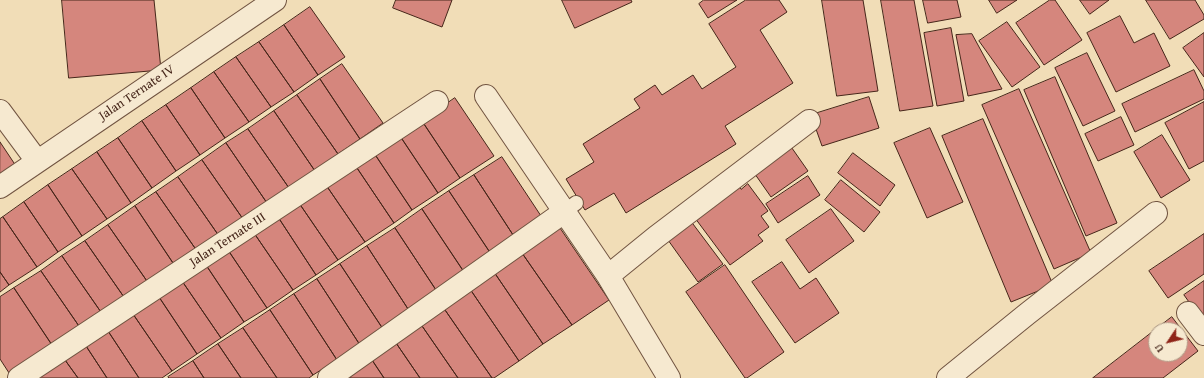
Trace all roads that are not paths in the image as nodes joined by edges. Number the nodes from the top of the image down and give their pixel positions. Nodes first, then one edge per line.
1 (275, 0) edge
2 (486, 96) dead end
3 (437, 102) dead end
4 (0, 111) edge
5 (809, 122) dead end
6 (37, 161) junction
7 (0, 187) edge
8 (570, 207) junction
9 (1156, 214) dead end
10 (608, 276) junction
11 (1188, 313) dead end
12 (1204, 334) edge
13 (19, 378) edge
14 (329, 378) edge
15 (669, 378) edge
16 (948, 378) edge

1 - 6 street, Jalan Ternate IV
2 - 8 street
3 - 13 street, Jalan Ternate III
4 - 6 street
5 - 10 street
6 - 7 street, Jalan Ternate IV
8 - 10 street
8 - 14 street
9 - 16 street
10 - 15 street
11 - 12 street

